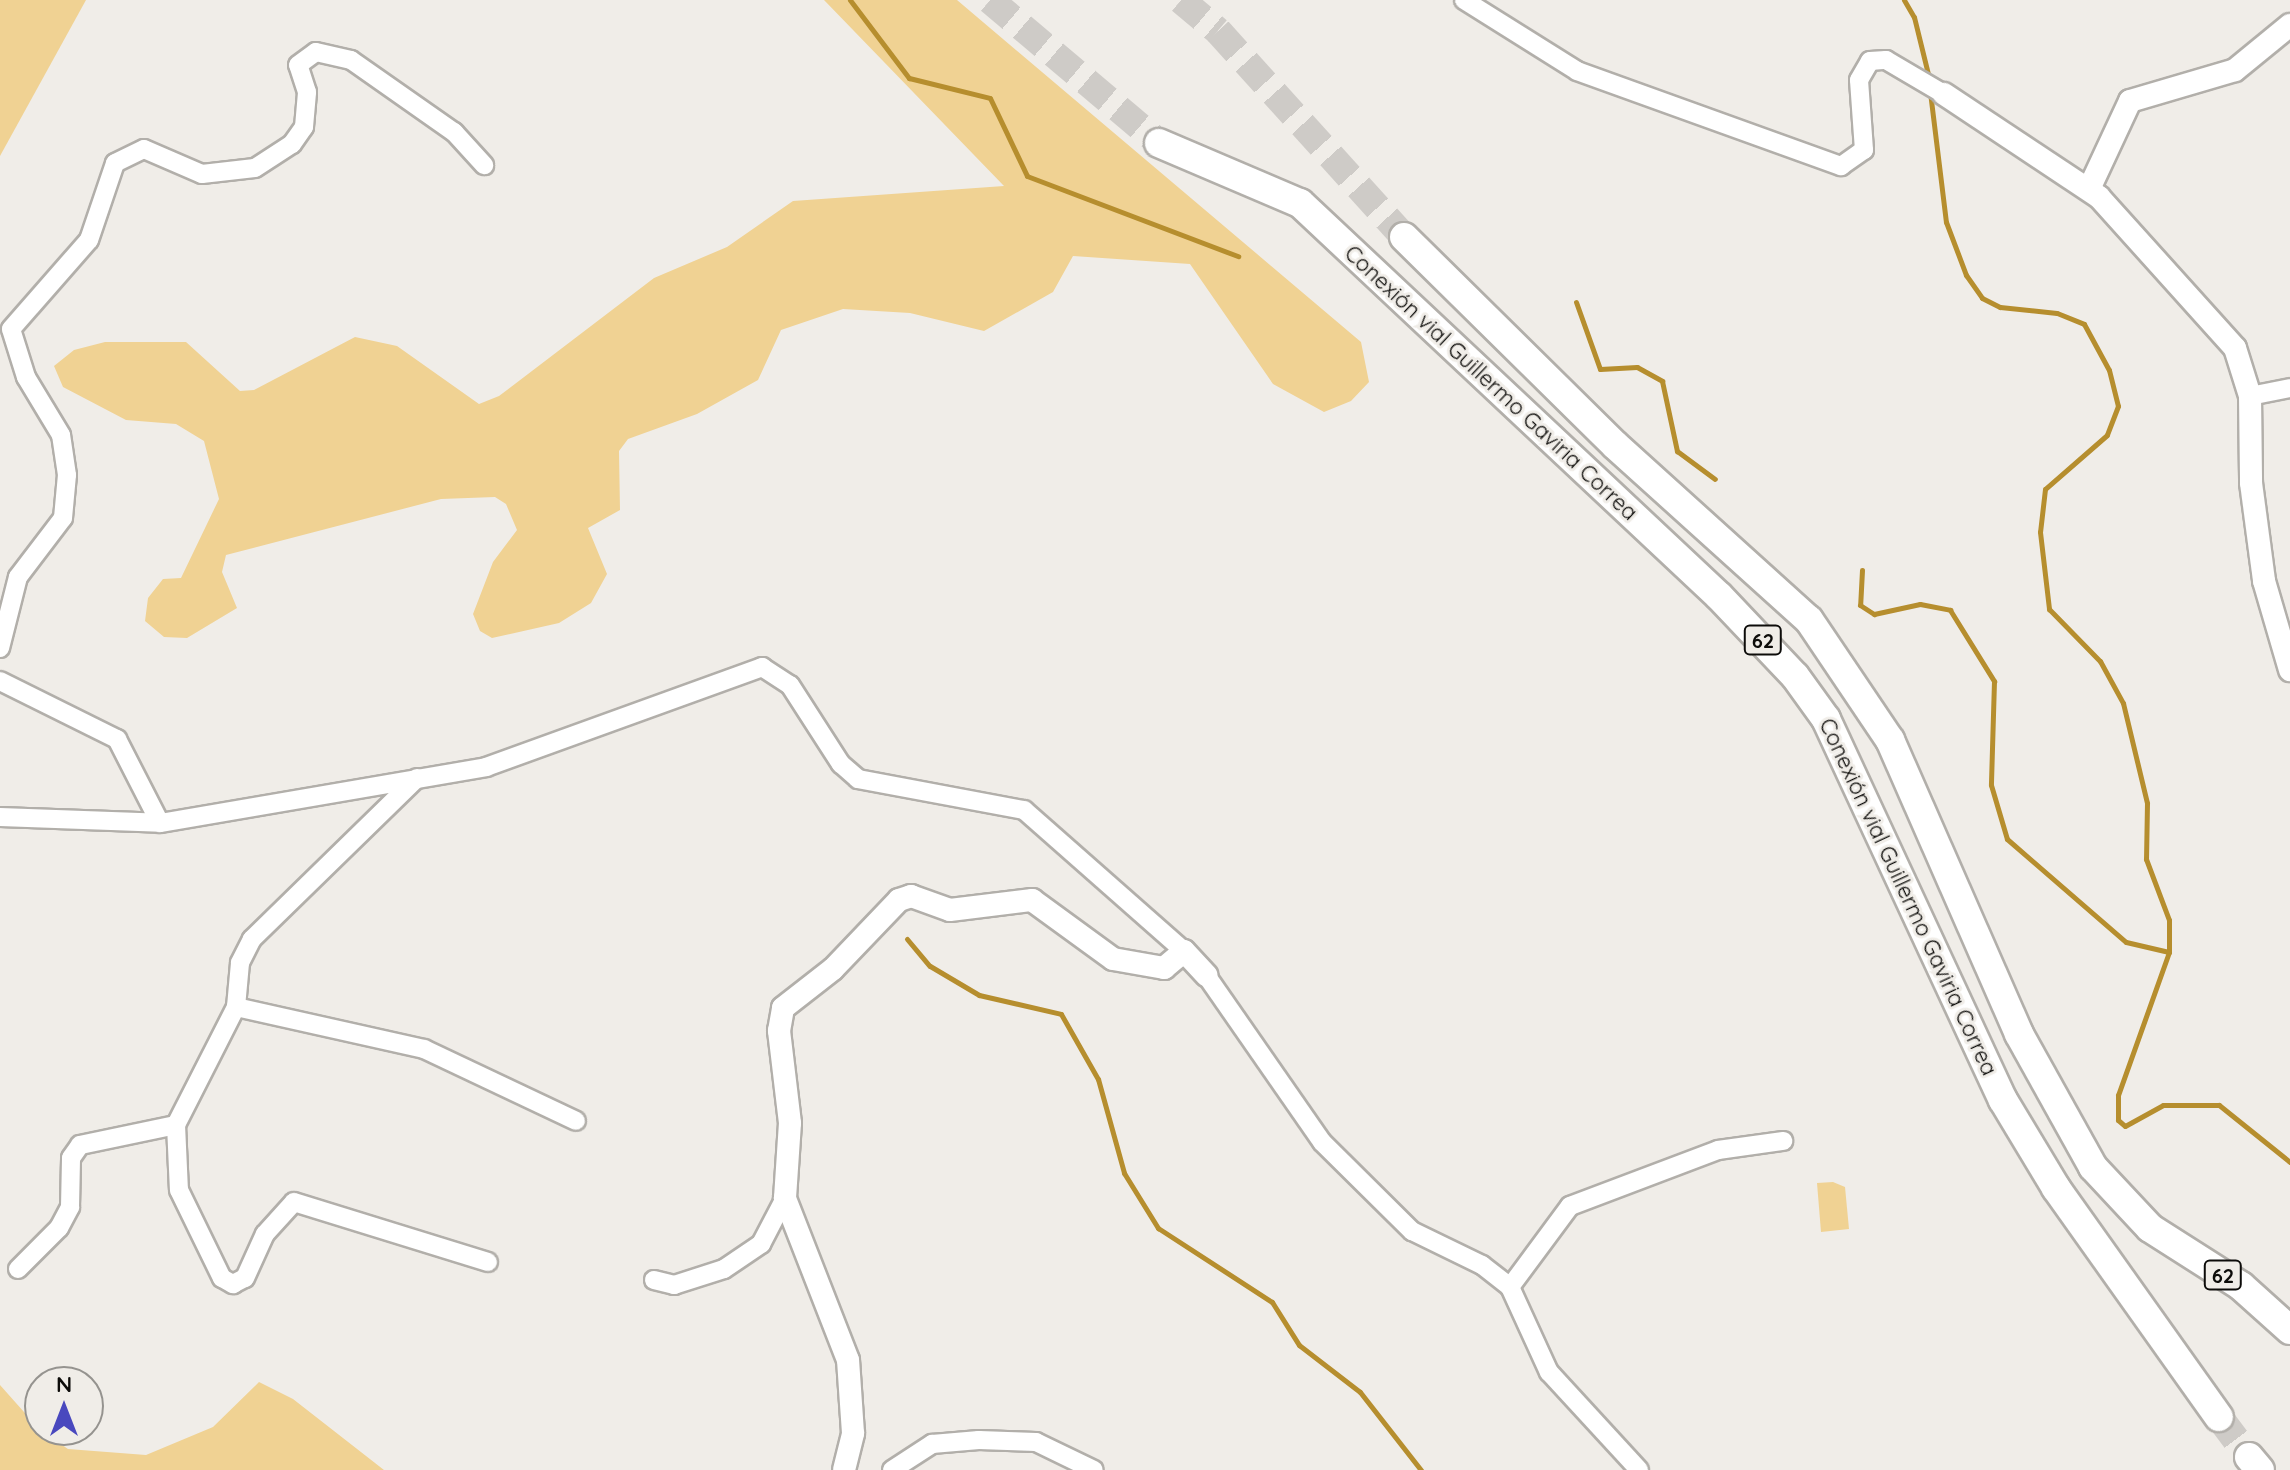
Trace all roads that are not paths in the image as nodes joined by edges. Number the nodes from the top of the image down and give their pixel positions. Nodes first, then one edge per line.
1 (1464, 0) edge
2 (2290, 25) edge
3 (1934, 91) joint
4 (1159, 143) tunnel mouth
5 (484, 165) dead end
6 (2089, 189) junction
7 (1404, 237) tunnel mouth
8 (2290, 388) edge
9 (2250, 396) junction
10 (0, 648) edge
11 (0, 659) edge
12 (2290, 670) edge
13 (6, 686) edge
14 (417, 778) junction
15 (0, 817) edge
16 (160, 823) junction
17 (1184, 951) junction
18 (1206, 975) joint
19 (236, 1007) junction
20 (576, 1121) dead end
21 (176, 1125) junction
22 (1783, 1141) dead end
23 (785, 1198) junction
24 (488, 1262) dead end
25 (18, 1269) dead end
26 (654, 1280) dead end
27 (1510, 1287) junction
28 (2290, 1330) edge
29 (2219, 1417) tunnel mouth
30 (844, 1470) edge
31 (892, 1470) edge
32 (1094, 1470) edge
33 (1639, 1470) edge

1 - 3 street
2 - 6 street
3 - 6 street
4 - 29 highway, Conexión vial Guillermo Gaviria Correa / 62
5 - 10 street
6 - 9 street
7 - 28 highway, Conexión vial Guillermo Gaviria Correa / 62
8 - 9 street
9 - 12 street
11 - 13 street
13 - 16 street
14 - 16 street
14 - 17 street
14 - 19 street
15 - 16 street
17 - 18 street
17 - 23 street
18 - 27 street
19 - 20 street
19 - 21 street
21 - 24 street
21 - 25 street
22 - 27 street
23 - 26 street
23 - 30 street
27 - 33 street
31 - 32 street

